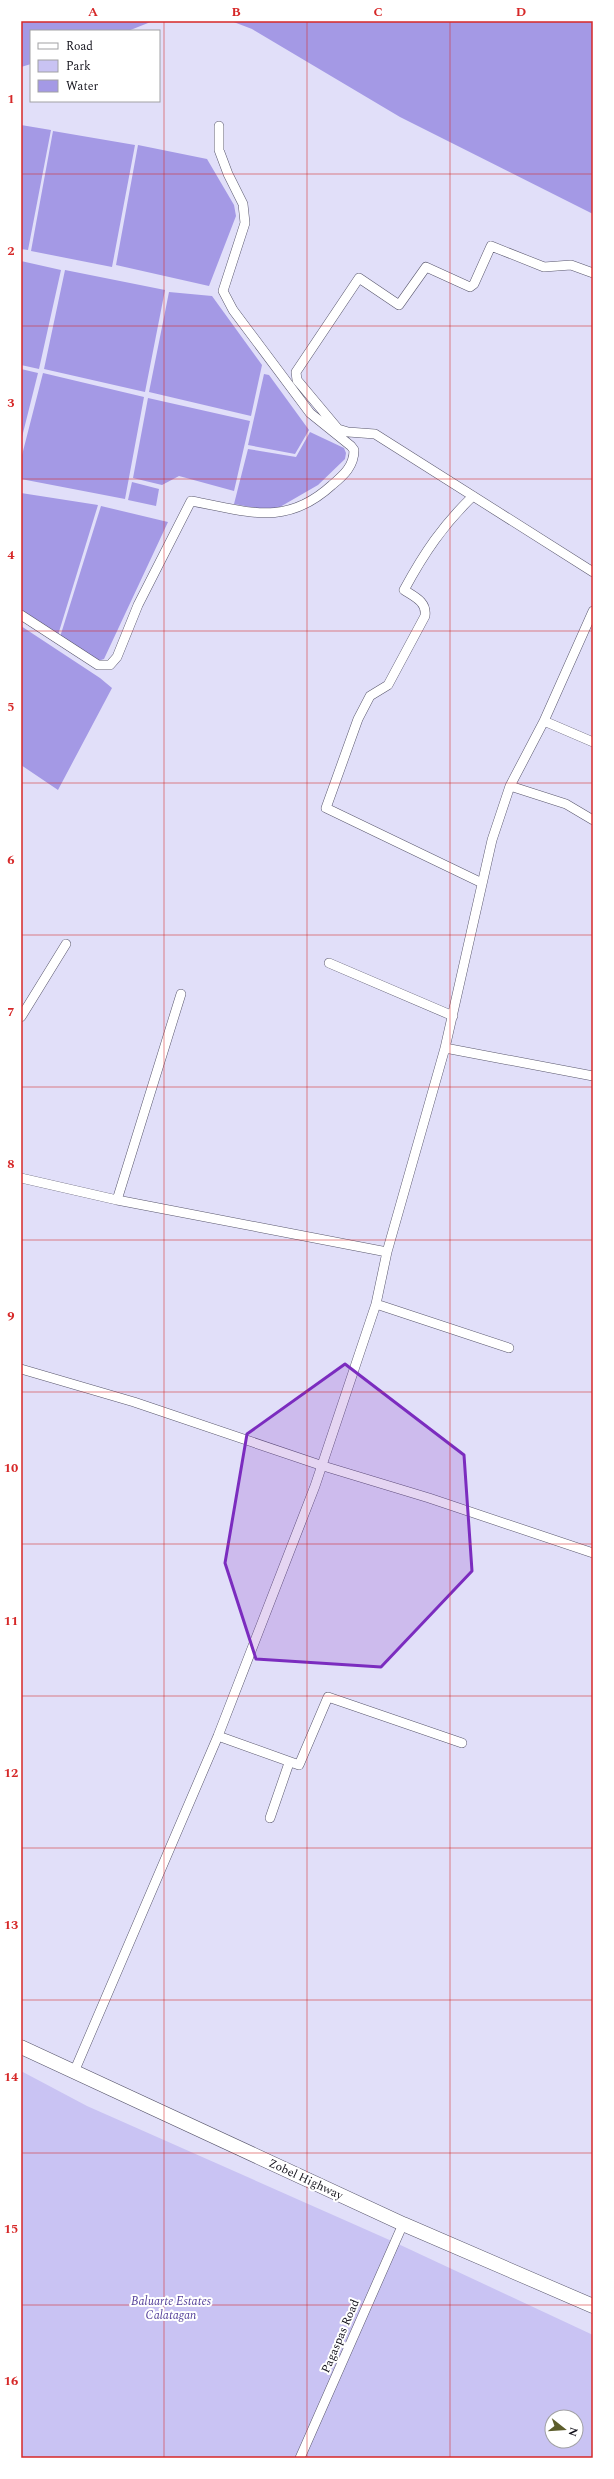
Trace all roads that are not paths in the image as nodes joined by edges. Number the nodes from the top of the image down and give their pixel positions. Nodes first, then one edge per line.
1 (219, 126) dead end
2 (593, 273) edge
3 (473, 496) junction
4 (593, 572) edge
5 (593, 611) edge
6 (21, 615) edge
7 (544, 721) junction
8 (593, 742) edge
9 (510, 786) junction
10 (593, 820) edge
11 (482, 883) junction
12 (66, 944) dead end
13 (329, 963) dead end
14 (181, 994) dead end
15 (453, 1016) junction
16 (21, 1017) edge
17 (445, 1048) junction
18 (593, 1076) edge
19 (21, 1178) edge
20 (117, 1200) junction
21 (387, 1252) junction
22 (376, 1304) junction
23 (509, 1348) dead end
24 (21, 1369) edge
25 (320, 1465) junction
26 (593, 1552) edge
27 (218, 1736) junction
28 (462, 1743) dead end
29 (289, 1763) junction
30 (270, 1818) dead end
31 (21, 2047) edge
32 (74, 2072) junction
33 (403, 2224) junction
34 (593, 2306) edge
35 (300, 2458) edge

1 - 6 street
2 - 3 street
3 - 4 street
3 - 11 street
5 - 7 street
7 - 8 street
7 - 9 street
9 - 10 street
9 - 11 street
11 - 15 street
12 - 16 street
13 - 15 street
14 - 20 street
15 - 17 street
17 - 18 street
17 - 21 street
19 - 20 street
20 - 21 street
21 - 22 street
22 - 23 street
22 - 25 street
24 - 25 street
25 - 26 street
25 - 27 street
27 - 29 street
27 - 32 street
28 - 29 street
29 - 30 street
31 - 32 main road, Zobel Highway
32 - 33 main road, Zobel Highway
33 - 34 main road, Zobel Highway
33 - 35 street, Pagaspas Road

